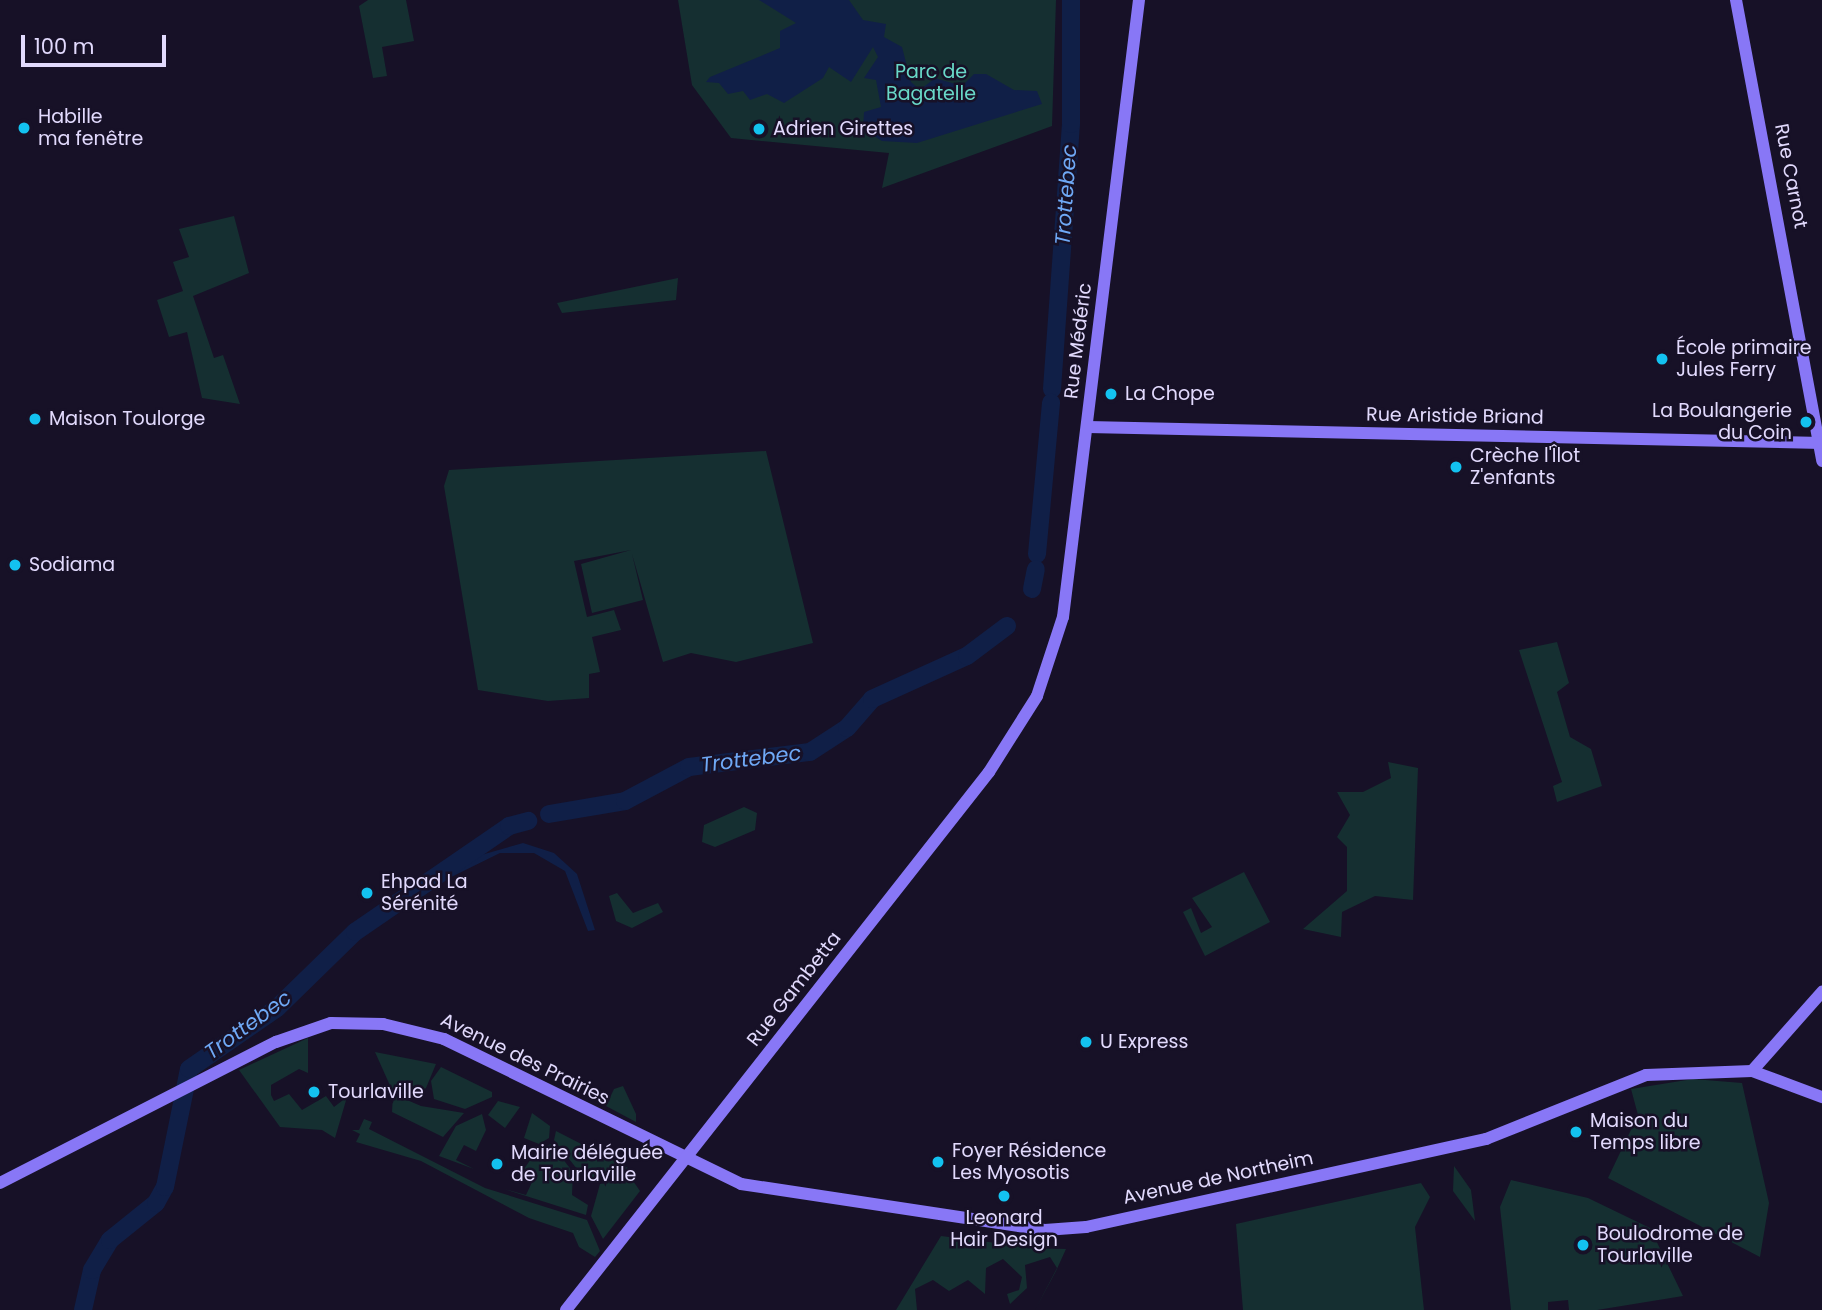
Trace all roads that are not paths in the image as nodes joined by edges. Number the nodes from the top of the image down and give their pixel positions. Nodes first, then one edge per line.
1 (1139, 0) edge
2 (1736, 0) edge
3 (1088, 427) junction
4 (1820, 443) edge
5 (1822, 461) edge
6 (1042, 684) joint
7 (1822, 992) edge
8 (1752, 1071) junction
9 (1822, 1097) edge
10 (684, 1159) junction
11 (0, 1183) edge
12 (566, 1310) edge

1 - 3 street, Rue Médéric
2 - 4 street, Rue Carnot
3 - 4 street, Rue Aristide Briand
3 - 6 street, Rue Médéric
4 - 5 street, Rue Carnot
6 - 10 street, Rue Gambetta
7 - 8 street
8 - 9 street
8 - 10 street, Avenue de Northeim
10 - 11 street, Avenue des Prairies
10 - 12 street, Rue Gambetta

